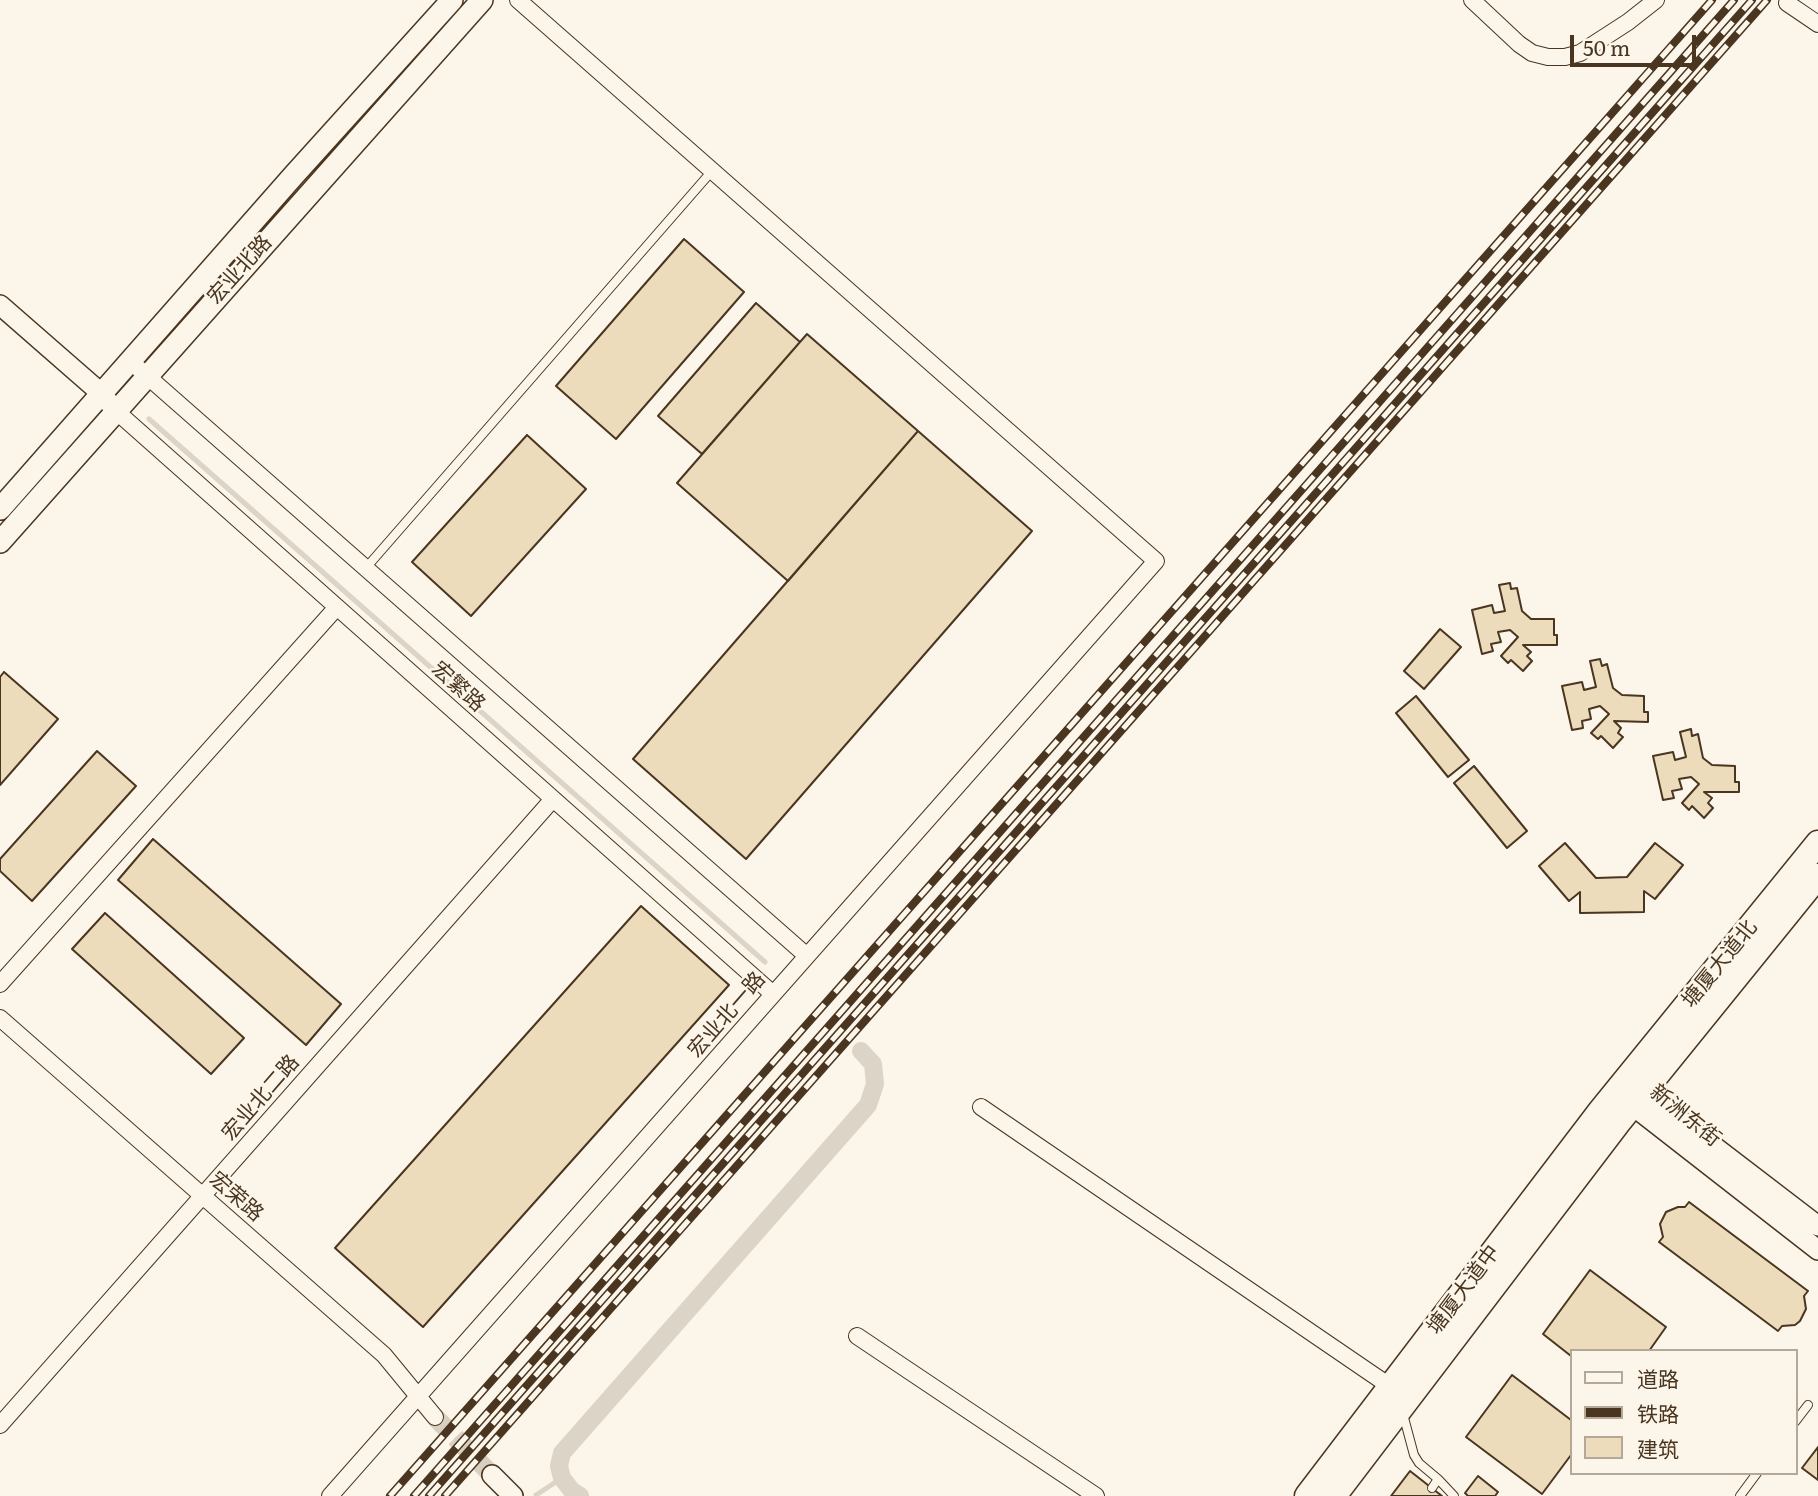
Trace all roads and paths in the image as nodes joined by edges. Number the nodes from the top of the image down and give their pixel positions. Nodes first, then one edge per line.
1 (452, 0) edge
2 (482, 0) edge
3 (518, 0) edge
4 (1472, 0) edge
5 (1656, 0) edge
6 (1787, 4) dead end
7 (1818, 24) edge
8 (712, 170) junction
9 (0, 305) edge
10 (130, 361) junction
11 (146, 377) junction
12 (102, 394) junction
13 (116, 411) junction
14 (0, 509) edge
15 (0, 542) edge
16 (365, 569) junction
17 (337, 607) junction
18 (553, 799) junction
19 (1818, 843) edge
20 (1818, 876) edge
21 (807, 956) junction
22 (0, 984) edge
23 (774, 994) junction
24 (0, 1018) edge
25 (1632, 1094) junction
26 (981, 1107) dead end
27 (202, 1196) junction
28 (1818, 1226) edge
29 (1818, 1250) edge
30 (858, 1336) dead end
31 (418, 1396) junction
32 (1396, 1397) junction
33 (1808, 1405) dead end
34 (435, 1417) tunnel mouth
35 (1797, 1419) edge
36 (0, 1425) edge
37 (492, 1475) tunnel mouth
38 (1756, 1475) edge
39 (1438, 1479) junction
40 (1432, 1488) dead end
41 (330, 1496) edge
42 (513, 1496) edge
43 (1096, 1496) edge
44 (1307, 1496) edge
45 (1334, 1496) edge
46 (1454, 1496) edge
47 (1740, 1496) edge

1 - 10 main road, 宏业北路
2 - 11 main road, 宏业北路
3 - 8 street
4 - 5 street
6 - 7 street
8 - 16 lane
8 - 21 street, 宏业北一路
9 - 12 street
10 - 11 street
10 - 12 main road, 宏业北路
11 - 13 main road, 宏业北路
11 - 16 street
12 - 13 street
12 - 14 main road, 宏业北路
13 - 15 main road, 宏业北路
13 - 17 street, 宏繁路
16 - 21 street
17 - 18 street, 宏繁路
17 - 22 street
18 - 23 street, 宏繁路
18 - 27 street, 宏业北二路
19 - 25 main road, 塘厦大道北
20 - 25 main road, 塘厦大道北
21 - 23 street, 宏业北一路
23 - 31 street, 宏业北一路
24 - 27 street, 宏荣路
25 - 28 street, 新洲东街
25 - 29 street, 新洲东街
25 - 32 main road, 塘厦大道中
26 - 32 street
27 - 31 street, 宏荣路
27 - 36 street, 宏业北二路
30 - 43 street
31 - 34 street, 宏荣路
31 - 41 street, 宏业北一路
32 - 39 lane
32 - 44 main road, 塘厦大道中
32 - 45 main road, 塘厦大道中
33 - 35 lane
37 - 42 street
38 - 47 lane
39 - 40 lane
39 - 46 lane

